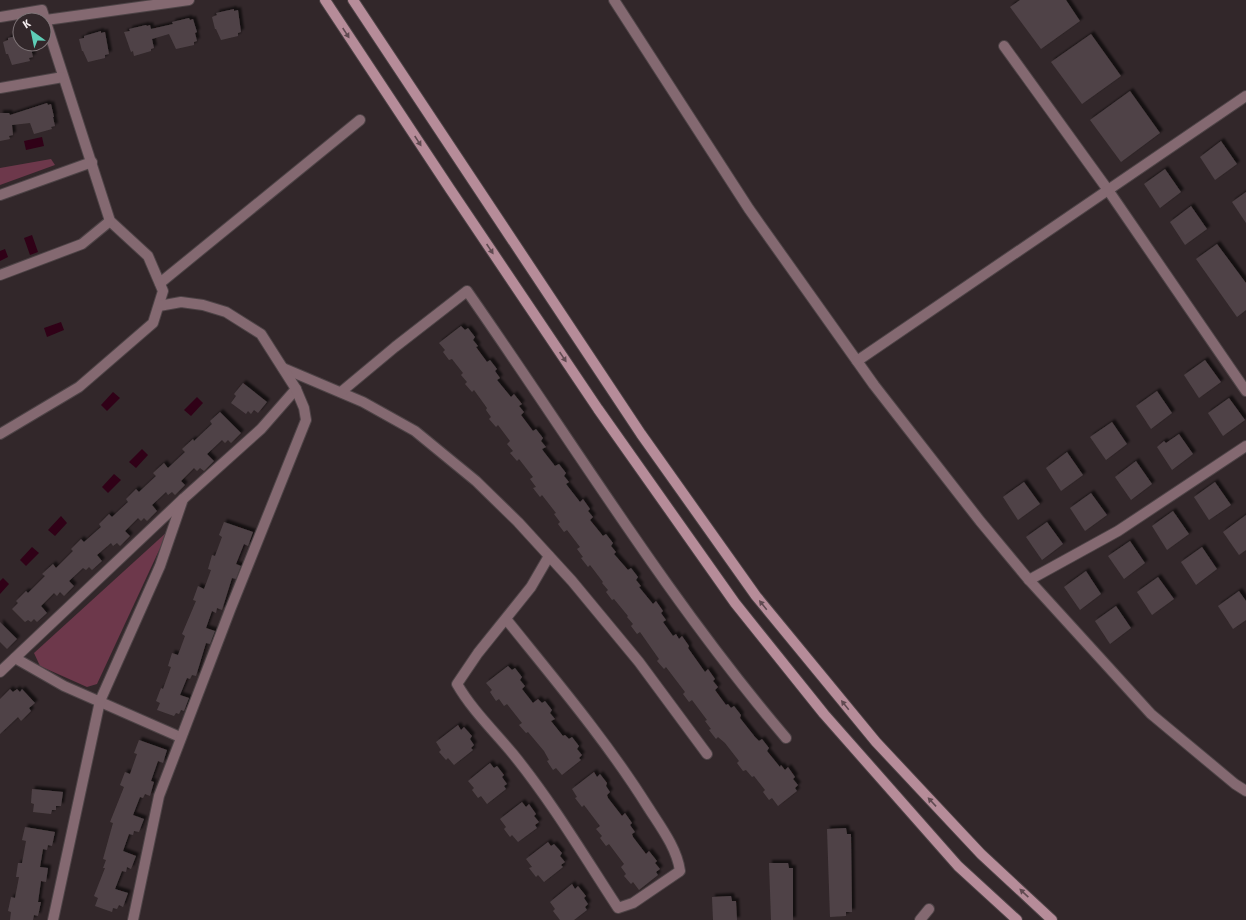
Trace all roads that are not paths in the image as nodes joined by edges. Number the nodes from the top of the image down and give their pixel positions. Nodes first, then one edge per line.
1 (189, 0) edge
2 (325, 0) edge
3 (353, 0) edge
4 (614, 0) edge
5 (28, 12) edge
6 (43, 12) edge
7 (12, 14) edge
8 (0, 16) edge
9 (52, 19) edge
10 (52, 40) edge
11 (1004, 46) dead end
12 (63, 77) junction
13 (0, 88) edge
14 (1246, 96) edge
15 (360, 120) dead end
16 (92, 162) junction
17 (1108, 190) junction
18 (0, 195) edge
19 (110, 221) junction
20 (0, 275) edge
21 (160, 284) junction
22 (159, 306) junction
23 (856, 361) junction
24 (283, 368) junction
25 (296, 389) junction
26 (1246, 391) edge
27 (341, 392) junction
28 (0, 434) edge
29 (1246, 446) edge
30 (183, 499) junction
31 (549, 556) junction
32 (1029, 580) junction
33 (506, 620) junction
34 (15, 658) junction
35 (0, 672) edge
36 (100, 701) junction
37 (180, 737) junction
38 (786, 738) dead end
39 (707, 754) dead end
40 (1246, 791) edge
41 (929, 909) dead end
42 (53, 920) edge
43 (132, 920) edge
44 (920, 920) edge
45 (1017, 920) edge
46 (1052, 920) edge

1 - 9 street
2 -> 45 street
46 -> 3 street
4 - 23 street
5 - 6 street
7 - 8 street
10 - 12 street
11 - 17 street
12 - 13 street
12 - 16 street
14 - 17 street
15 - 21 street
16 - 18 street
16 - 19 street
17 - 23 street
17 - 26 street
19 - 20 street
19 - 21 street
21 - 22 street
22 - 24 street
22 - 28 street
23 - 32 street
24 - 25 street
24 - 27 street
25 - 30 street
25 - 37 street
27 - 31 street
27 - 38 street
29 - 32 street
30 - 34 street
30 - 36 street
31 - 33 street
31 - 39 street
32 - 40 street
33 - 33 street
34 - 35 street
34 - 36 street
36 - 37 street
36 - 42 street
37 - 43 street
41 - 44 street

